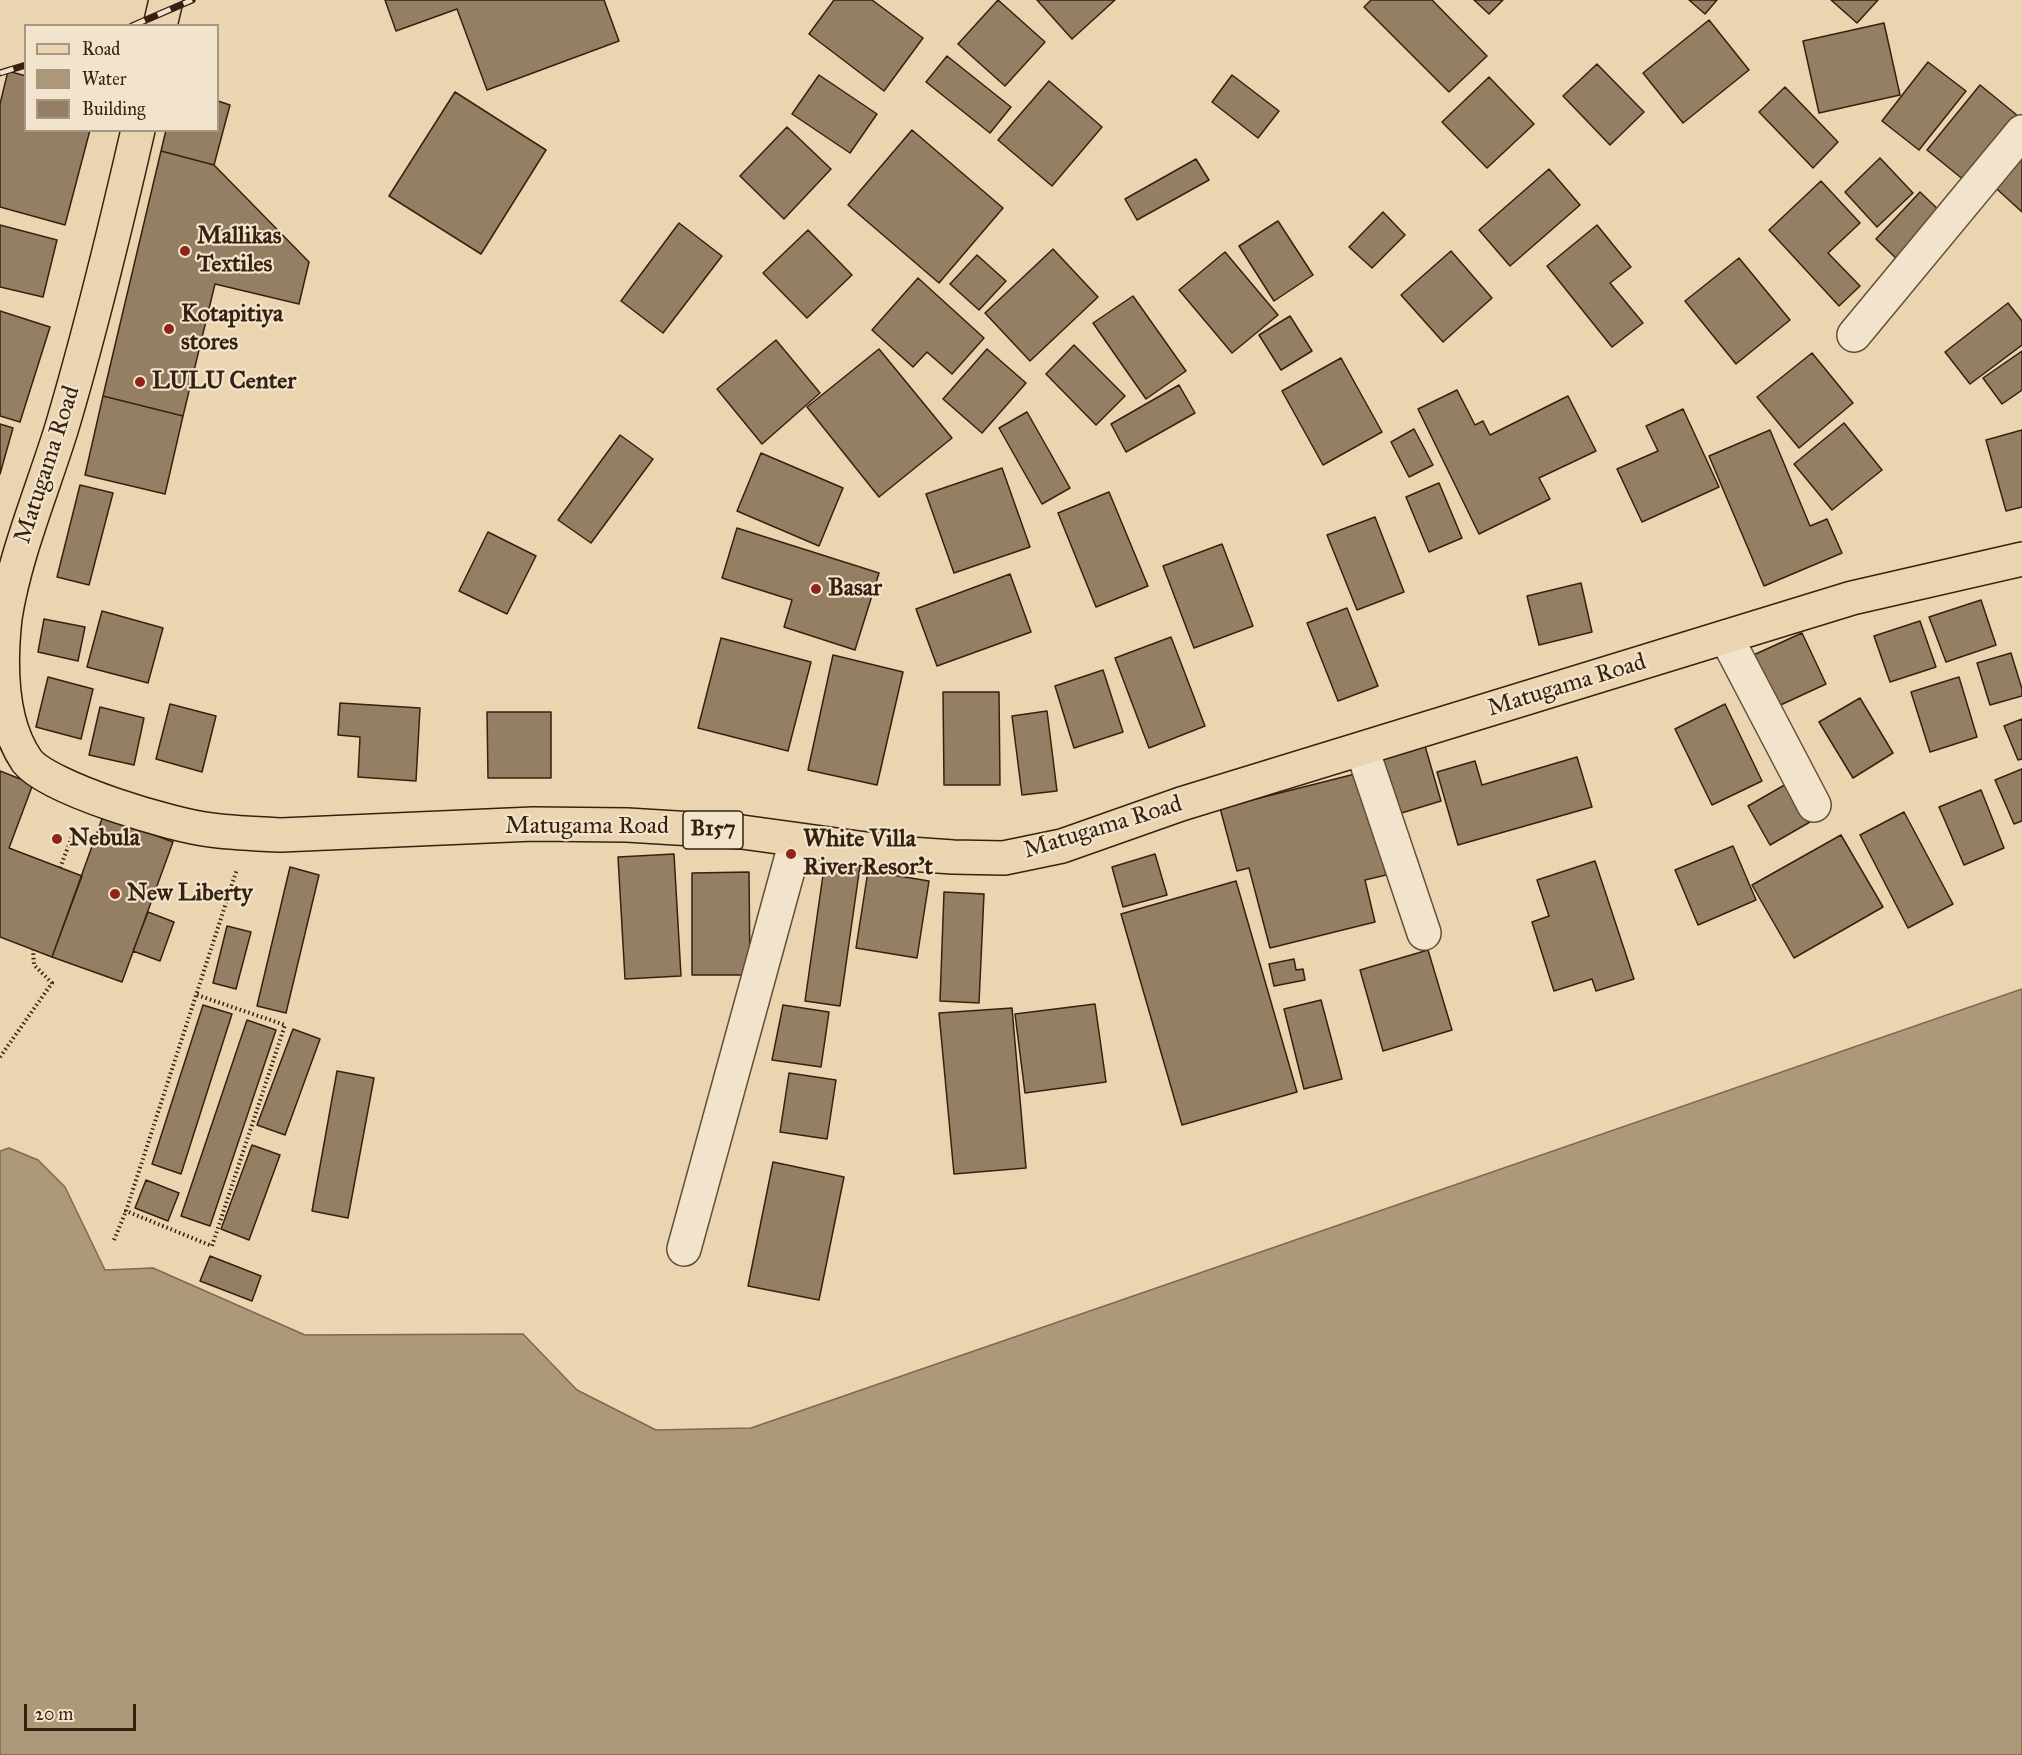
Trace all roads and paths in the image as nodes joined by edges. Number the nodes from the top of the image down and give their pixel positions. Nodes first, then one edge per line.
1 (138, 132) edge
2 (2022, 132) edge
3 (1854, 335) dead end
4 (2022, 558) edge
5 (1726, 637) junction
6 (1362, 749) junction
7 (1814, 805) dead end
8 (248, 834) junction
9 (796, 841) junction
10 (1424, 933) dead end
11 (33, 950) dead end
12 (197, 995) junction
13 (0, 1057) edge
14 (126, 1211) junction
15 (114, 1240) dead end
16 (684, 1249) dead end

1 - 8 main road, Matugama Road / B157
2 - 3 street
4 - 5 main road, Matugama Road / B157
5 - 6 main road, Matugama Road / B157
5 - 7 street
6 - 9 main road, Matugama Road / B157
6 - 10 street
8 - 9 main road, Matugama Road / B157
8 - 12 path
9 - 16 street
11 - 13 path
12 - 14 path
12 - 14 path
14 - 15 path

